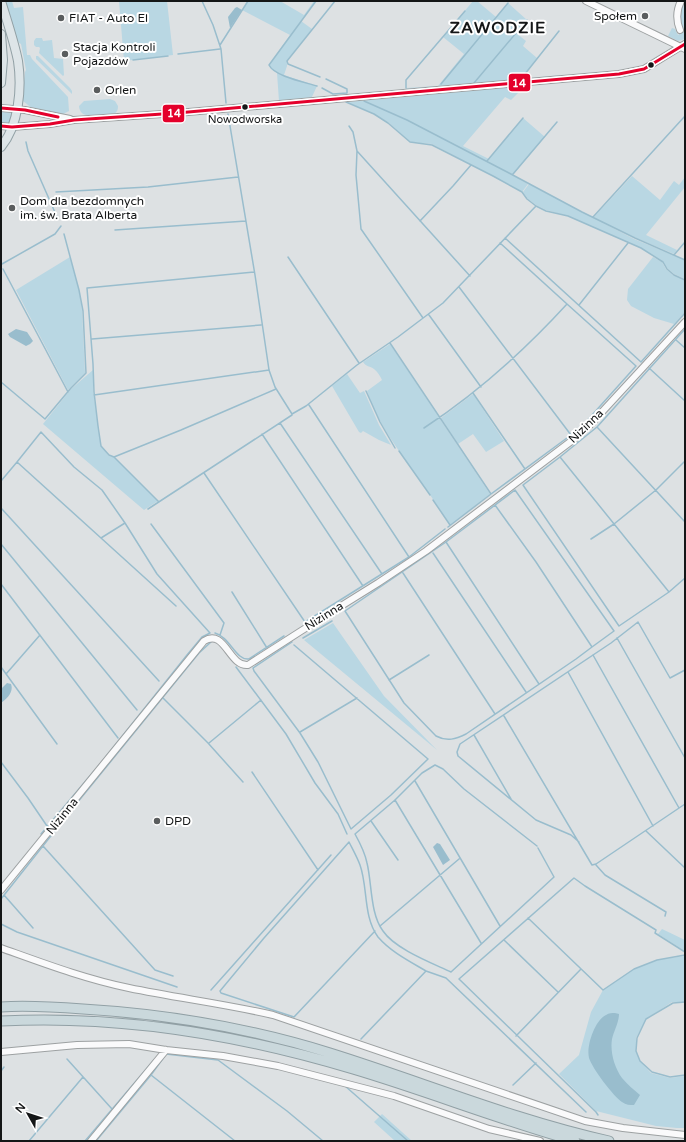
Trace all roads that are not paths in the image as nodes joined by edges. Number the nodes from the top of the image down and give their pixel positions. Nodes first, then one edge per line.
1 (1, 1) edge
2 (586, 1) edge
3 (680, 1) edge
4 (680, 30) dead end
5 (1, 34) edge
6 (683, 47) edge
7 (1, 83) edge
8 (1, 108) edge
9 (16, 109) junction
10 (74, 120) junction
11 (1, 126) edge
12 (12, 127) junction
13 (1, 147) edge
14 (685, 322) edge
15 (1, 890) edge
16 (1, 948) edge
17 (1, 1007) edge
18 (1, 1021) edge
19 (166, 1050) junction
20 (1, 1052) edge
21 (685, 1136) edge
22 (91, 1141) edge
23 (540, 1141) edge
24 (574, 1141) edge
25 (610, 1141) edge

1 - 9 main road
2 - 6 street
3 - 4 street
5 - 7 main road
6 - 10 street
8 - 9 street
9 - 10 street
9 - 12 main road
10 - 12 street
11 - 12 street
12 - 13 main road
14 - 15 street, Nizinna
16 - 21 street
17 - 25 highway
18 - 24 highway
19 - 20 street
19 - 22 street
19 - 23 street

